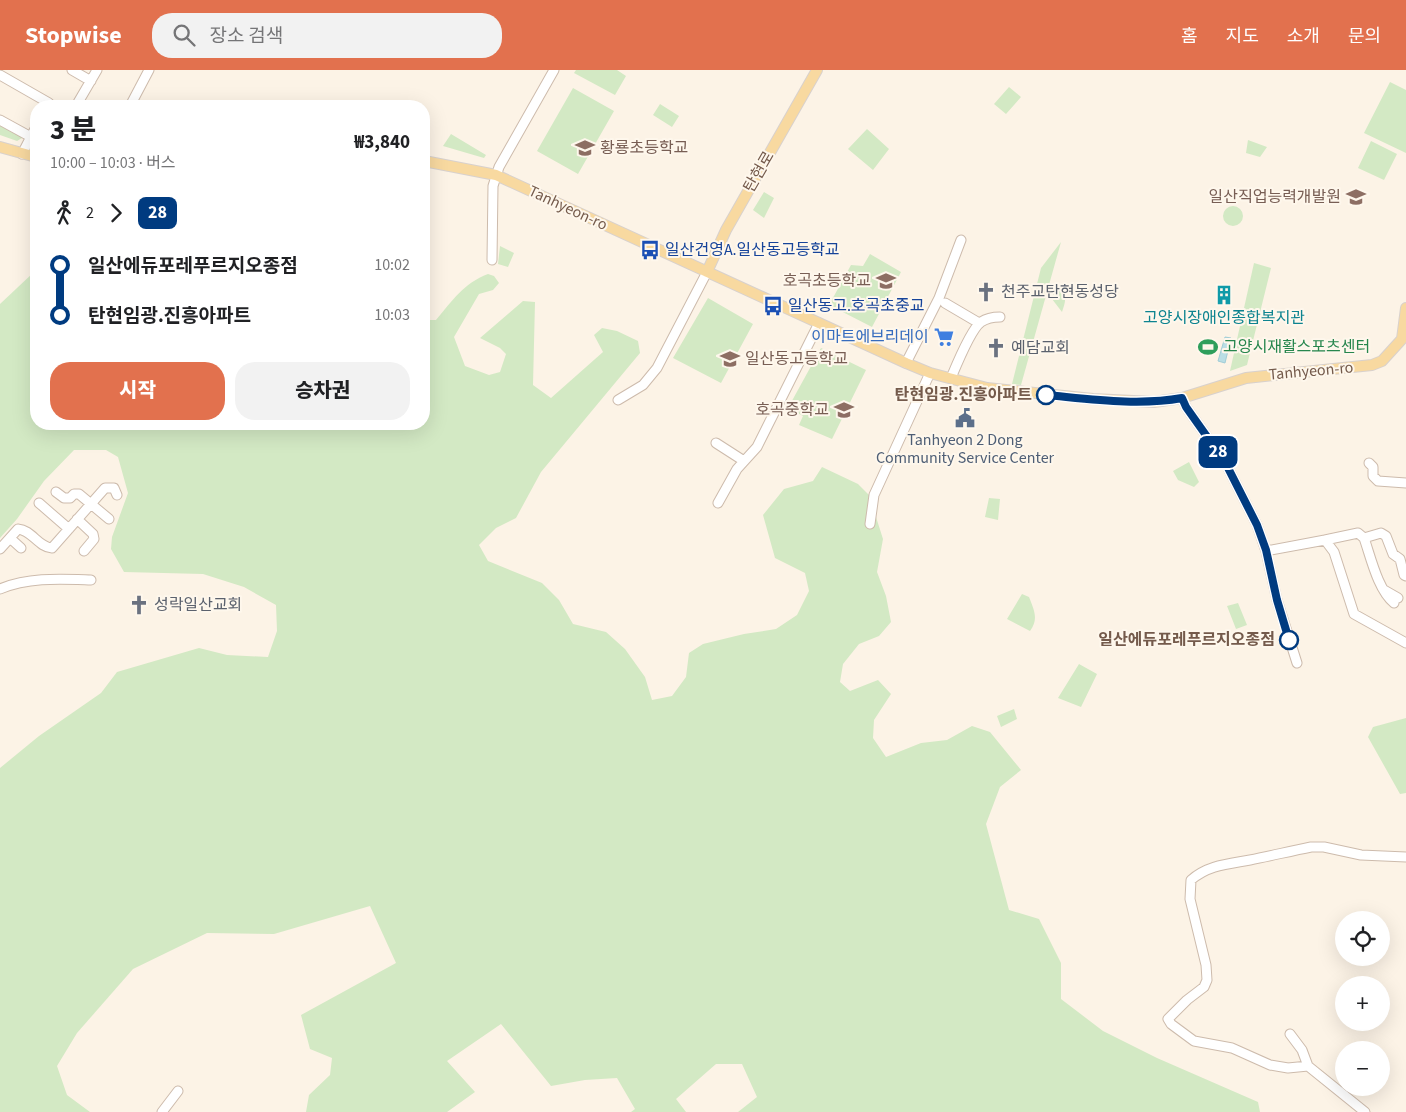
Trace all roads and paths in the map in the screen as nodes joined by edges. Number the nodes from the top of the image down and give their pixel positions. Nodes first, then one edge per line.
1 (72, 70) edge
2 (97, 70) edge
3 (149, 70) edge
4 (554, 70) edge
5 (815, 71) edge
6 (0, 75) edge
7 (91, 81) junction
8 (42, 100) edge
9 (80, 100) edge
10 (133, 100) edge
11 (0, 120) edge
12 (30, 136) edge
13 (30, 139) edge
14 (0, 147) edge
15 (22, 154) junction
16 (30, 156) edge
17 (430, 162) edge
18 (496, 175) junction
19 (961, 240) dead end
20 (492, 260) dead end
21 (707, 272) junction
22 (945, 303) dead end
23 (1406, 308) edge
24 (1000, 317) dead end
25 (819, 323) junction
26 (979, 323) junction
27 (1404, 340) edge
28 (906, 363) junction
29 (930, 373) junction
30 (950, 378) junction
31 (1182, 398) junction
32 (618, 400) dead end
33 (716, 443) dead end
34 (744, 461) junction
35 (1369, 463) dead end
36 (1406, 483) edge
37 (56, 492) dead end
38 (117, 495) dead end
39 (39, 503) dead end
40 (718, 503) dead end
41 (91, 504) junction
42 (77, 519) junction
43 (108, 519) dead end
44 (870, 524) dead end
45 (69, 529) junction
46 (10, 538) junction
47 (1364, 538) junction
48 (1325, 540) junction
49 (21, 548) dead end
50 (0, 549) edge
51 (1266, 550) junction
52 (84, 551) dead end
53 (1406, 576) edge
54 (91, 580) dead end
55 (0, 589) edge
56 (1396, 600) dead end
57 (1406, 643) edge
58 (1297, 663) dead end
59 (1406, 857) edge
60 (1290, 1034) dead end
61 (1308, 1066) junction
62 (178, 1091) dead end
63 (162, 1112) edge
64 (1365, 1112) edge

1 - 7 street
2 - 7 street
3 - 10 street
4 - 18 street
5 - 21 main road, 탄현로
6 - 8 street
7 - 9 street
11 - 12 street
13 - 15 street
14 - 15 main road
15 - 16 main road
17 - 18 main road, Tanhyeon-ro
18 - 20 street
18 - 21 main road, Tanhyeon-ro
19 - 28 street
21 - 25 main road, Tanhyeon-ro
21 - 32 street
22 - 26 street
23 - 27 main road, Tanhyeon-ro
24 - 26 street
25 - 28 main road, Tanhyeon-ro
25 - 34 street
26 - 30 street
27 - 31 main road, Tanhyeon-ro
28 - 29 main road, Tanhyeon-ro
29 - 30 main road, Tanhyeon-ro
29 - 44 street
30 - 31 main road, Tanhyeon-ro
31 - 51 street
33 - 34 street
34 - 40 street
35 - 36 street
37 - 41 street
38 - 41 street
39 - 45 street
41 - 42 street
41 - 43 street
42 - 45 street
42 - 52 street
45 - 46 street
46 - 49 street
46 - 50 street
47 - 48 street
47 - 53 street
47 - 56 street
48 - 51 street
48 - 57 street
51 - 58 street
54 - 55 street
59 - 61 street
60 - 61 street
61 - 64 street
62 - 63 street

